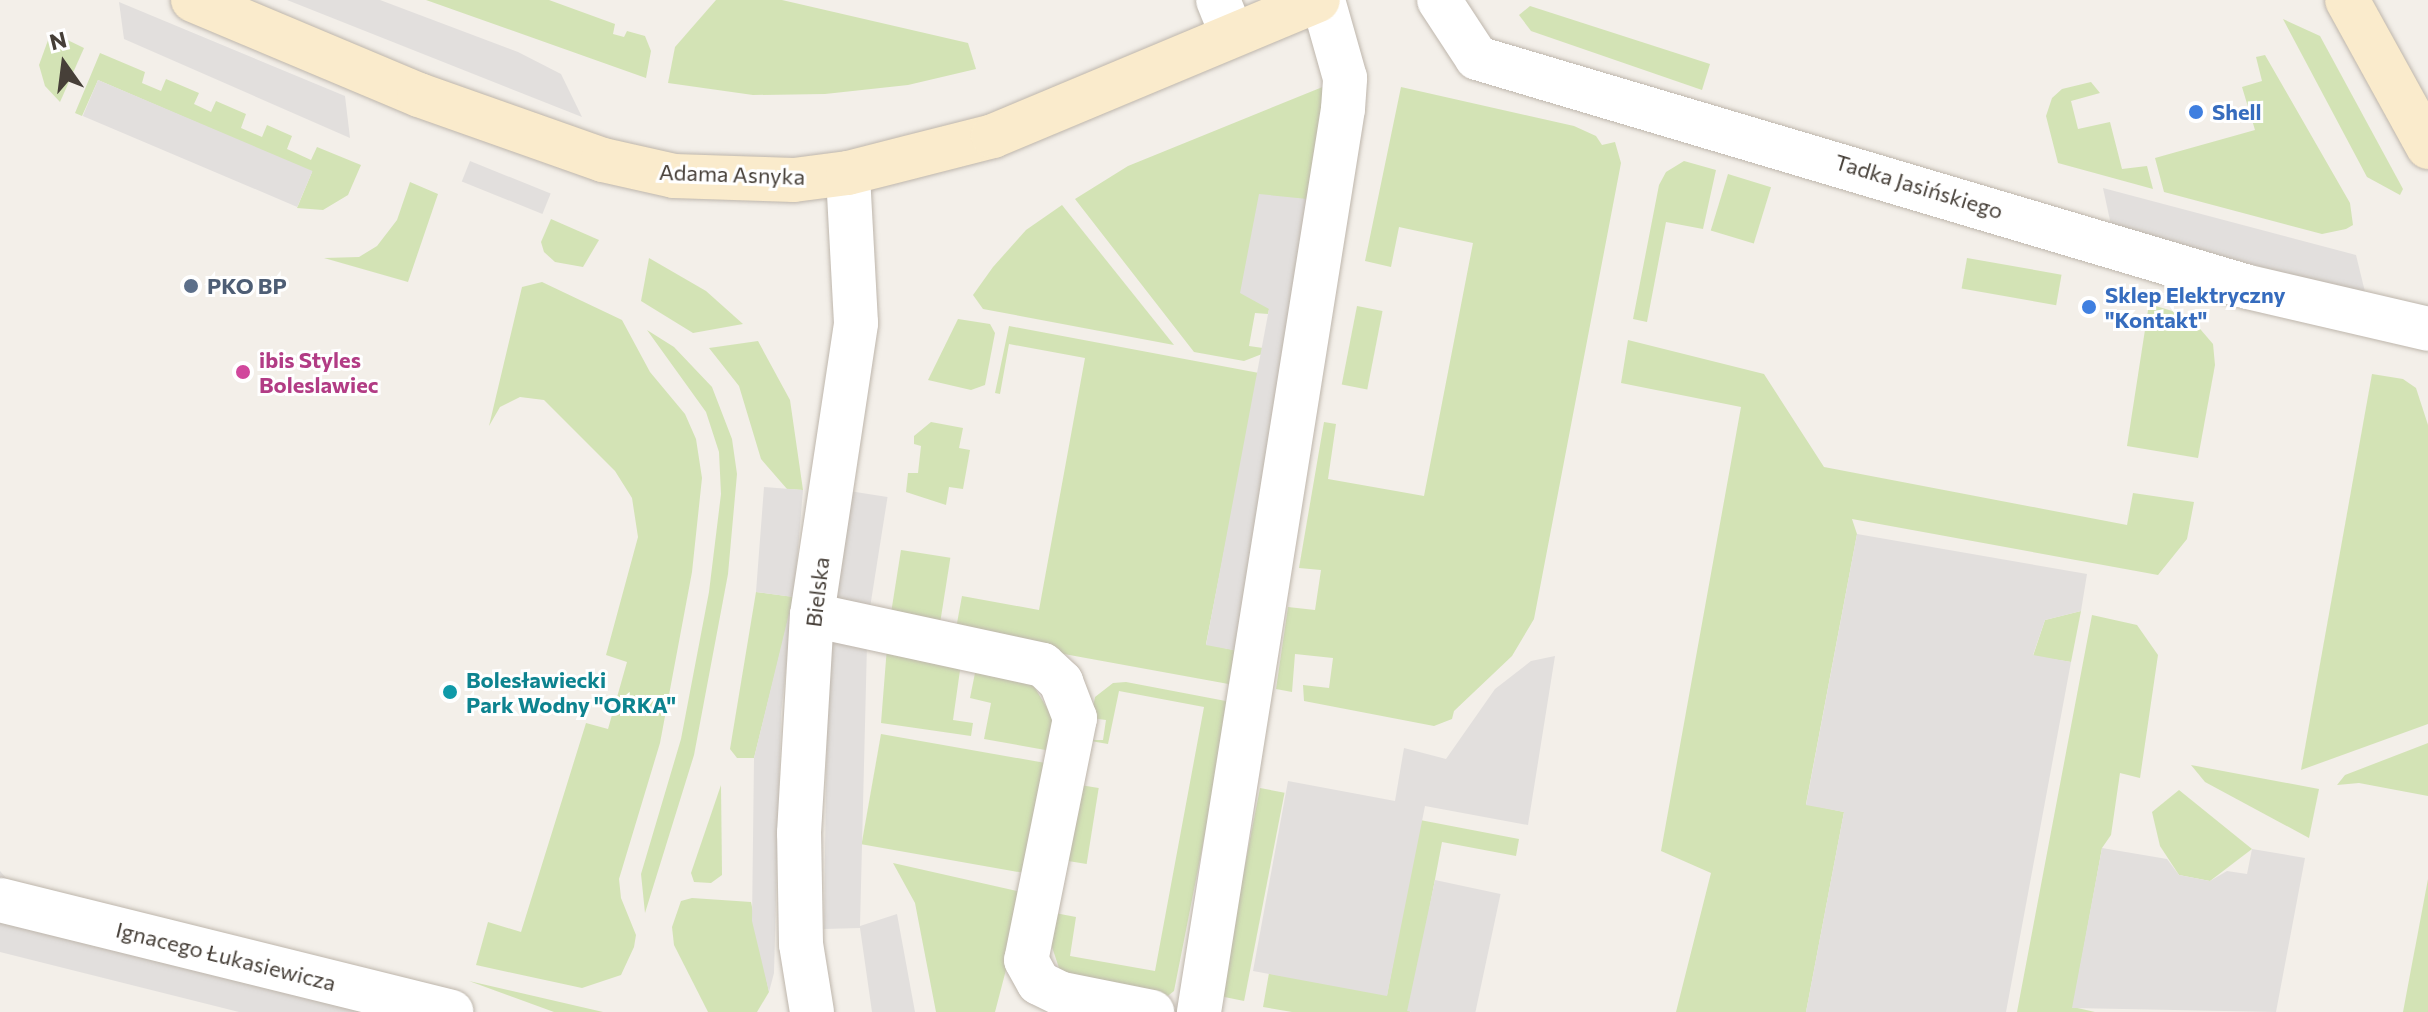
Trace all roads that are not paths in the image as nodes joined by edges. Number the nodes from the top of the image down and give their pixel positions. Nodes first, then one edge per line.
1 (193, 0) edge
2 (1321, 0) edge
3 (1439, 0) edge
4 (2347, 0) edge
5 (1224, 16) edge
6 (2428, 147) edge
7 (848, 173) junction
8 (2428, 329) edge
9 (812, 615) junction
10 (0, 900) edge
11 (451, 1012) edge
12 (812, 1012) edge
13 (1152, 1012) edge
14 (1199, 1012) edge

1 - 7 street, Adama Asnyka
2 - 5 street, Adama Asnyka
2 - 14 street
3 - 8 street, Tadka Jasińskiego
4 - 6 street
5 - 7 street, Adama Asnyka
7 - 9 street, Bielska
9 - 12 street, Bielska
9 - 13 street
10 - 11 street, Ignacego Łukasiewicza

